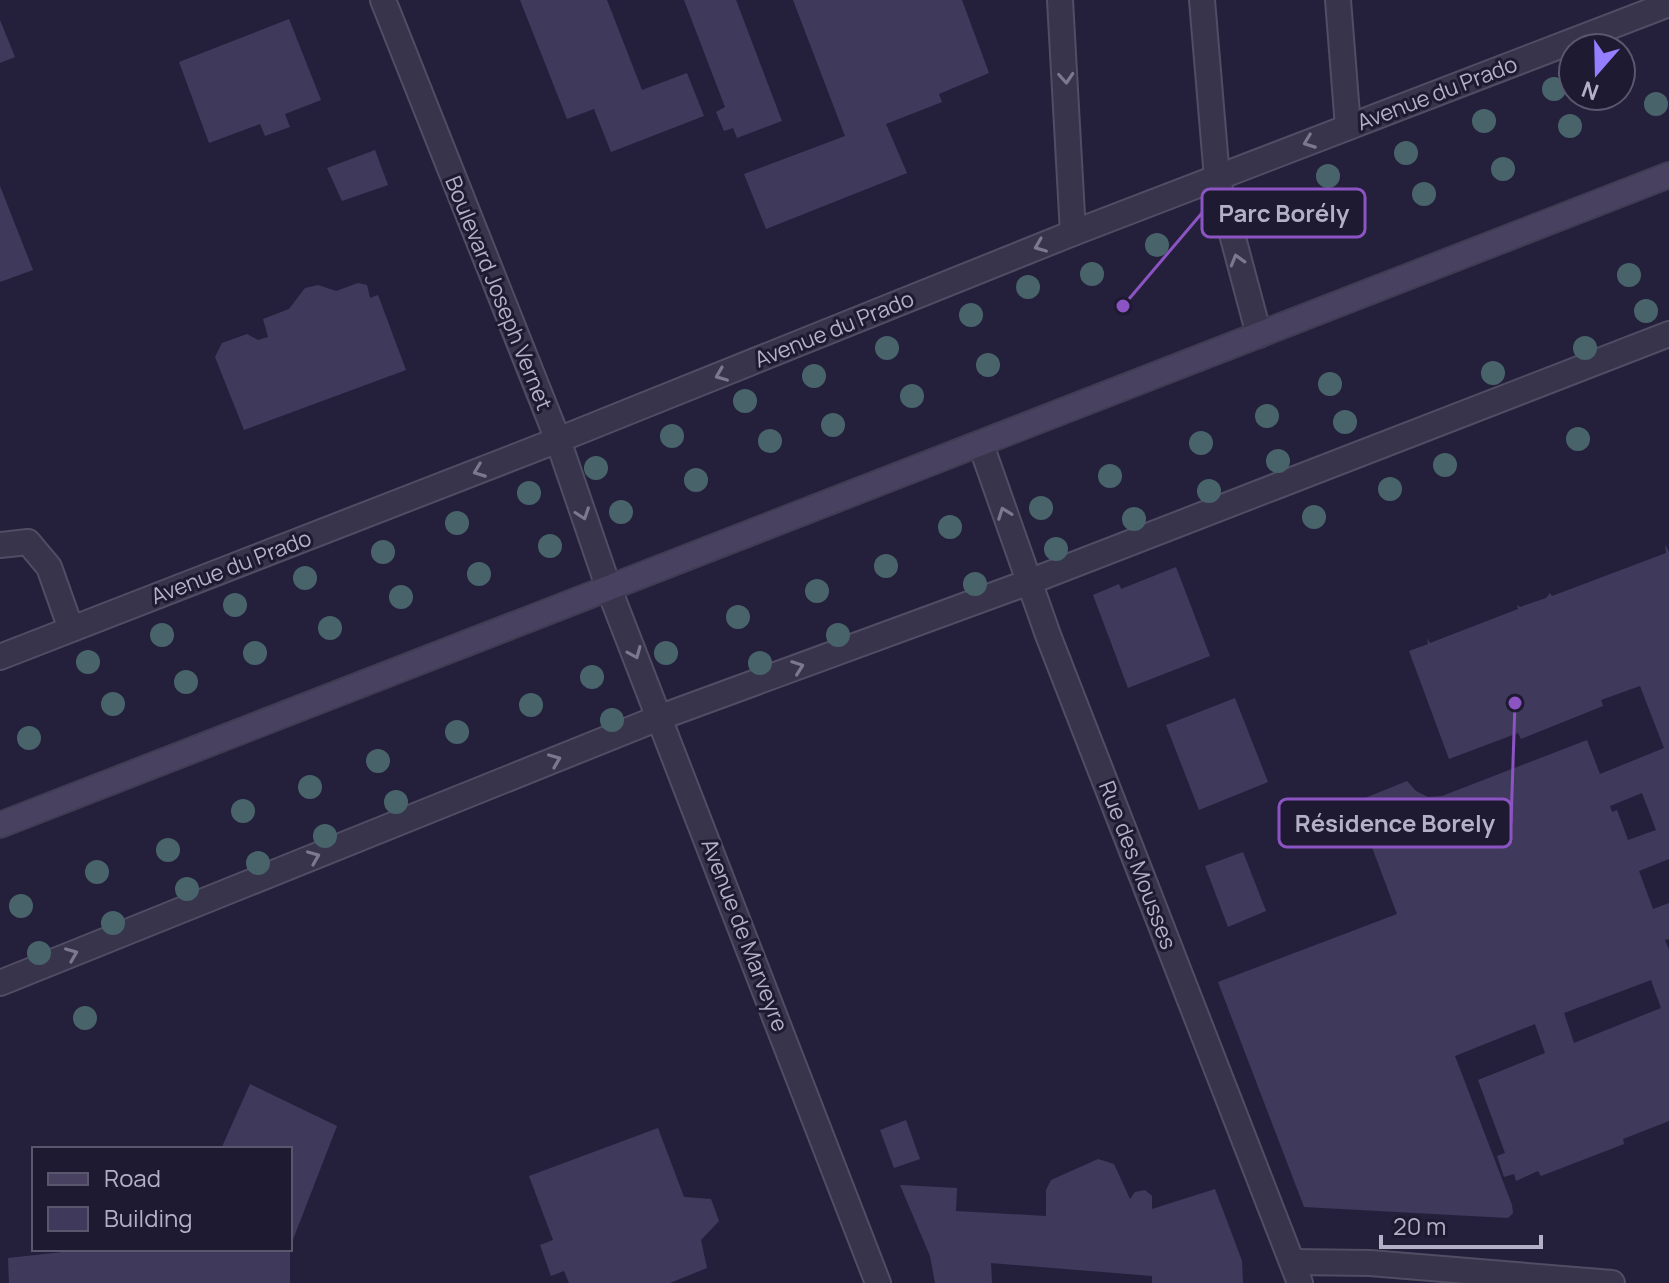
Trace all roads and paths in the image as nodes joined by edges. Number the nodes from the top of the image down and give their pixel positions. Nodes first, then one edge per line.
1 (383, 0) edge
2 (1060, 0) edge
3 (1202, 0) edge
4 (1338, 0) edge
5 (1669, 4) edge
6 (1348, 127) junction
7 (1669, 175) edge
8 (1217, 178) junction
9 (1073, 233) junction
10 (1669, 334) edge
11 (1259, 335) junction
12 (558, 440) junction
13 (981, 445) junction
14 (0, 545) edge
15 (1029, 582) junction
16 (609, 589) junction
17 (71, 629) junction
18 (0, 657) edge
19 (661, 717) junction
20 (0, 825) edge
21 (0, 983) edge
22 (1297, 1273) edge
23 (878, 1283) edge
24 (1612, 1283) edge

1 - 12 street, Boulevard Joseph Vernet
2 -> 9 street
3 - 8 street
4 - 6 street
5 - 6 street, Avenue du Prado
6 -> 8 street, Avenue du Prado
7 - 11 main road
8 - 9 street, Avenue du Prado
11 -> 8 street
9 -> 12 street, Avenue du Prado
10 - 15 street
11 - 13 main road
12 -> 16 street, Boulevard Joseph Vernet
12 -> 17 street, Avenue du Prado
15 -> 13 street, Rue des Mousses
13 - 16 main road
14 - 17 street
19 -> 15 street
15 - 22 street, Rue des Mousses
16 -> 19 street, Avenue de Marveyre
16 - 20 main road
17 - 18 street, Avenue du Prado
21 -> 19 street
19 - 23 street, Avenue de Marveyre
22 - 24 street

